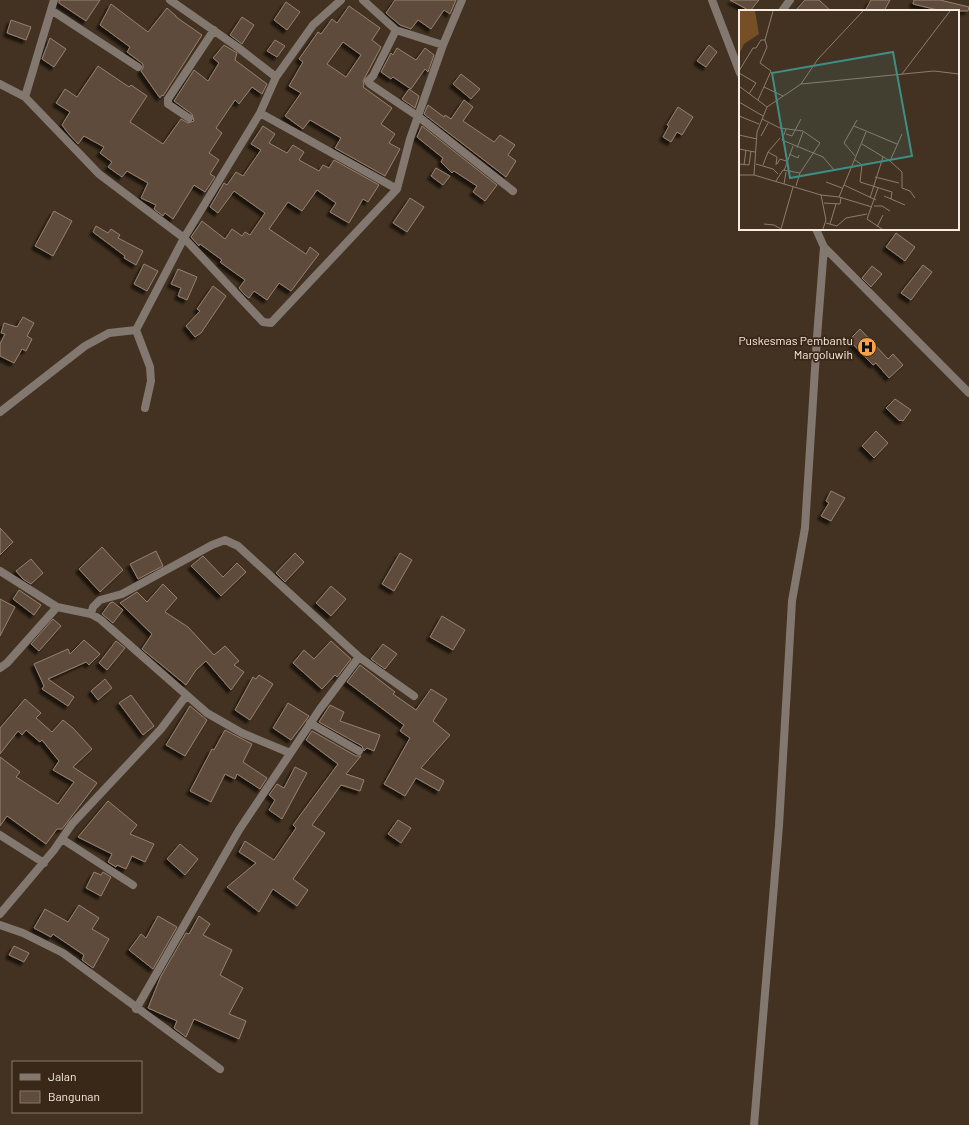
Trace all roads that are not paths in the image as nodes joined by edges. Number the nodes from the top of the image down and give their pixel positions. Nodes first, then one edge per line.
1 (54, 0) edge
2 (170, 0) edge
3 (342, 0) edge
4 (363, 0) edge
5 (462, 0) edge
6 (712, 0) edge
7 (790, 0) edge
8 (51, 10) junction
9 (783, 10) edge
10 (214, 30) junction
11 (396, 30) junction
12 (443, 45) junction
13 (138, 67) dead end
14 (739, 69) edge
15 (276, 77) junction
16 (0, 84) edge
17 (25, 97) junction
18 (260, 113) junction
19 (419, 117) junction
20 (189, 118) dead end
21 (397, 189) junction
22 (513, 191) dead end
23 (816, 230) edge
24 (184, 238) junction
25 (824, 247) junction
26 (136, 330) junction
27 (969, 393) edge
28 (145, 408) dead end
29 (0, 412) edge
30 (0, 571) edge
31 (57, 607) junction
32 (91, 614) junction
33 (359, 657) junction
34 (0, 668) edge
35 (186, 696) junction
36 (414, 696) dead end
37 (310, 723) junction
38 (359, 751) dead end
39 (290, 753) junction
40 (0, 835) edge
41 (62, 839) junction
42 (44, 863) junction
43 (133, 885) dead end
44 (0, 914) edge
45 (0, 925) edge
46 (136, 1009) junction
47 (220, 1069) dead end
48 (754, 1125) edge

1 - 8 street
2 - 10 street
3 - 15 street
4 - 11 street
5 - 12 street
6 - 14 street
7 - 9 street
8 - 13 street
8 - 17 street
10 - 15 street
10 - 20 street
11 - 12 street
11 - 19 street
12 - 19 street
15 - 18 street
16 - 17 street
17 - 24 street
18 - 21 street
18 - 24 street
19 - 21 street
19 - 22 street
21 - 24 street
23 - 25 street
24 - 26 street
25 - 27 street
25 - 48 street
26 - 28 street
26 - 29 street
30 - 31 street
31 - 32 street
31 - 34 street
32 - 33 street
32 - 35 street
33 - 36 street
33 - 37 street
35 - 39 street
35 - 41 street
37 - 38 street
37 - 39 street
39 - 46 street
40 - 42 street
41 - 42 street
41 - 43 street
42 - 44 street
45 - 46 street
46 - 47 street

